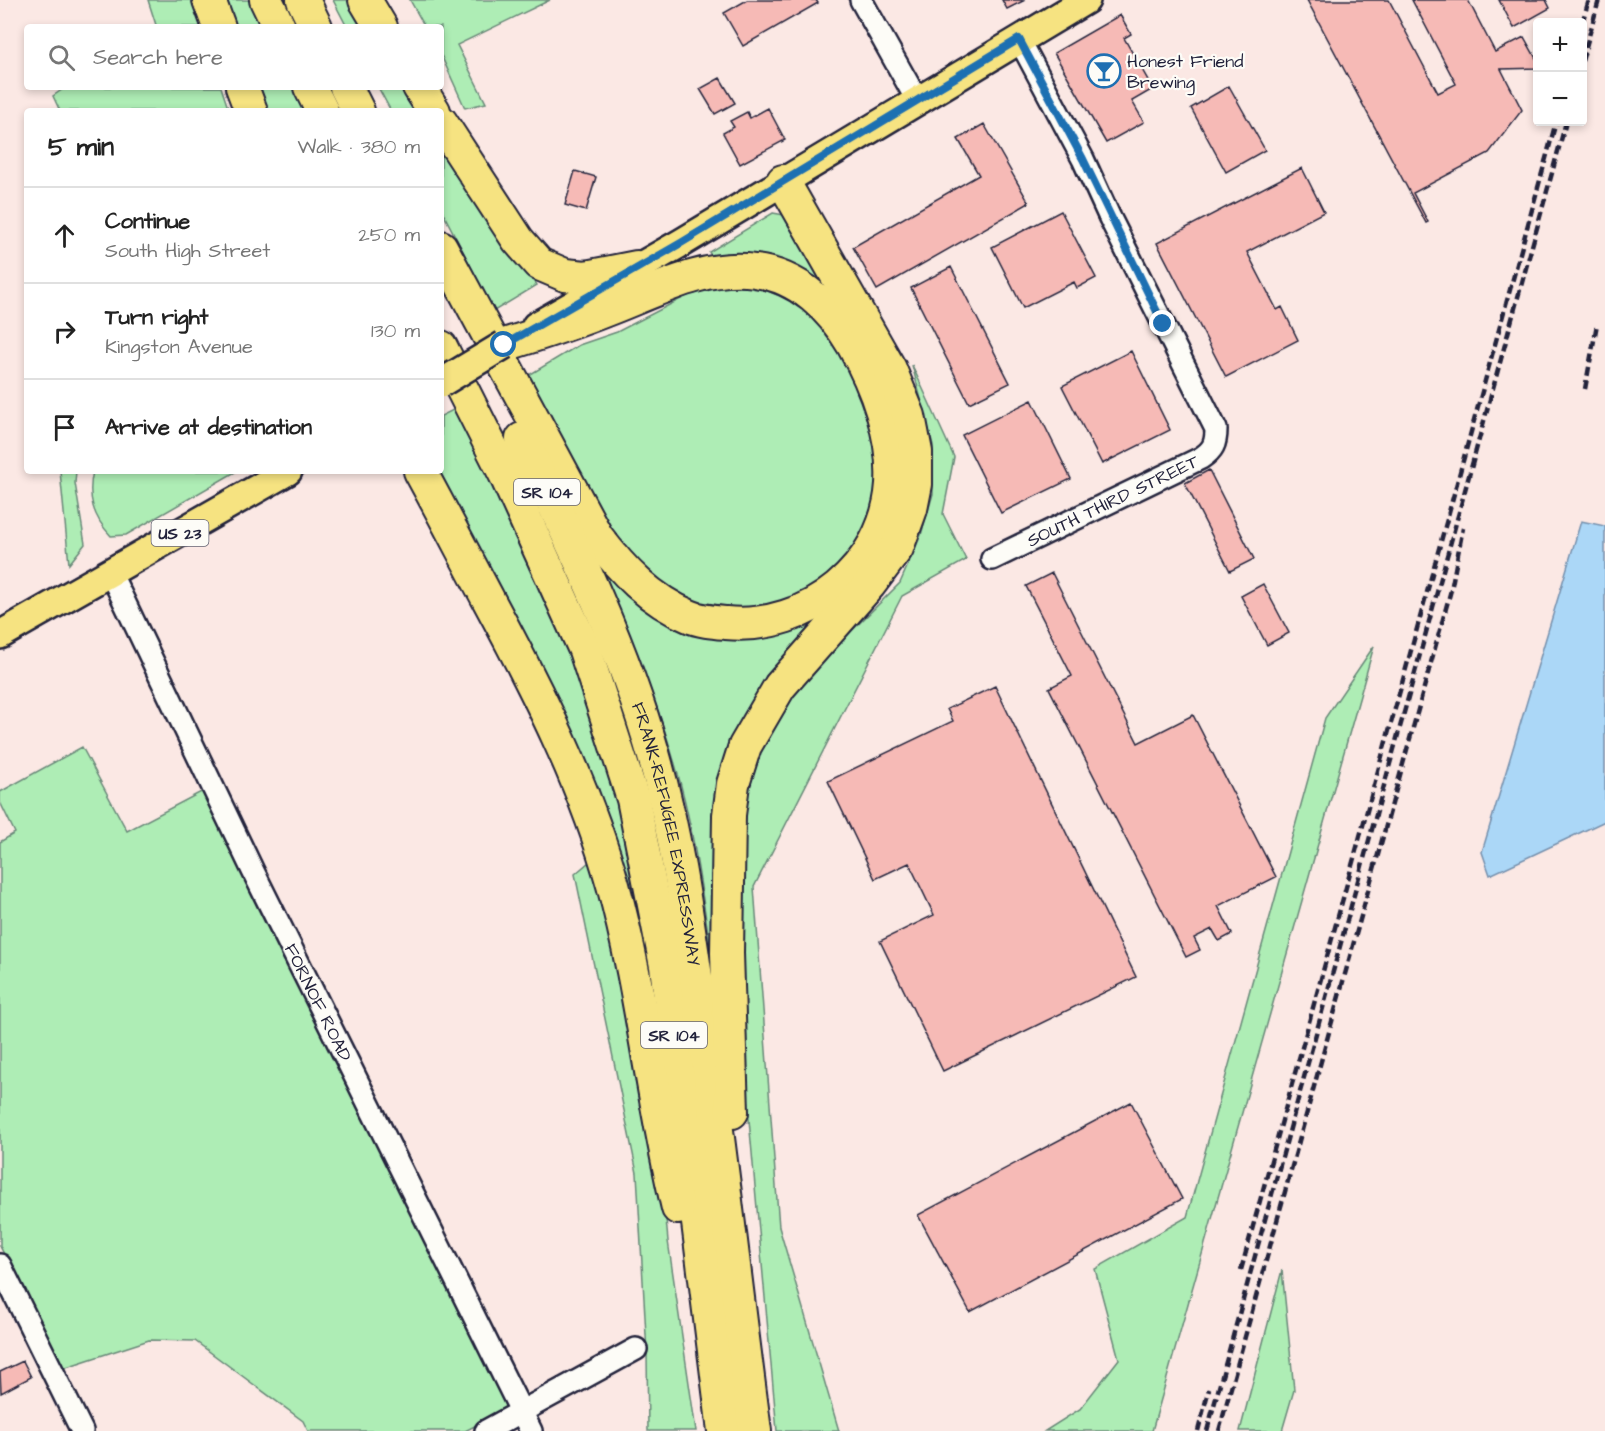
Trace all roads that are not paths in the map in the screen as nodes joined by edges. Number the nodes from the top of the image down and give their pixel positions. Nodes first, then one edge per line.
1 (209, 0) edge
2 (266, 0) edge
3 (303, 0) edge
4 (365, 0) edge
5 (861, 0) edge
6 (1086, 0) edge
7 (218, 24) edge
8 (278, 24) edge
9 (315, 24) edge
10 (379, 24) edge
11 (1019, 39) junction
12 (243, 90) edge
13 (312, 90) edge
14 (348, 90) edge
15 (421, 90) edge
16 (917, 100) junction
17 (250, 108) edge
18 (320, 108) edge
19 (356, 108) edge
20 (432, 108) edge
21 (444, 127) edge
22 (783, 181) junction
23 (444, 253) edge
24 (637, 267) junction
25 (444, 283) edge
26 (558, 321) junction
27 (504, 345) joint
28 (444, 353) edge
29 (444, 381) edge
30 (283, 474) edge
31 (422, 474) edge
32 (992, 559) dead end
33 (111, 572) junction
34 (0, 635) edge
35 (723, 1172) junction
36 (0, 1265) edge
37 (5, 1287) edge
38 (636, 1349) dead end
39 (713, 1353) junction
40 (527, 1422) edge
41 (82, 1431) edge
42 (486, 1431) edge
43 (724, 1431) edge
44 (755, 1431) edge

1 - 7 highway
2 - 8 highway
3 - 9 highway
4 - 10 highway
5 - 16 street
6 - 11 main road
11 - 16 main road
11 - 32 street, SOUTH THIRD STREET
12 - 17 highway
13 - 18 highway
14 - 19 highway
15 - 20 highway
16 - 22 main road
21 - 24 highway
22 - 24 main road
22 - 35 highway
23 - 26 highway
24 - 26 main road
25 - 35 highway, FRANK-REFUGEE EXPRESSWAY / SR 104
26 - 27 highway
27 - 29 main road, bridge
28 - 39 highway, FRANK-REFUGEE EXPRESSWAY / SR 104
30 - 33 main road, US 23
31 - 39 highway
33 - 34 main road, US 23
33 - 40 street, FORNOF ROAD
35 - 44 highway, FRANK-REFUGEE EXPRESSWAY / SR 104
36 - 37 street
37 - 41 street
38 - 40 street
39 - 43 highway, FRANK-REFUGEE EXPRESSWAY / SR 104
40 - 42 street

